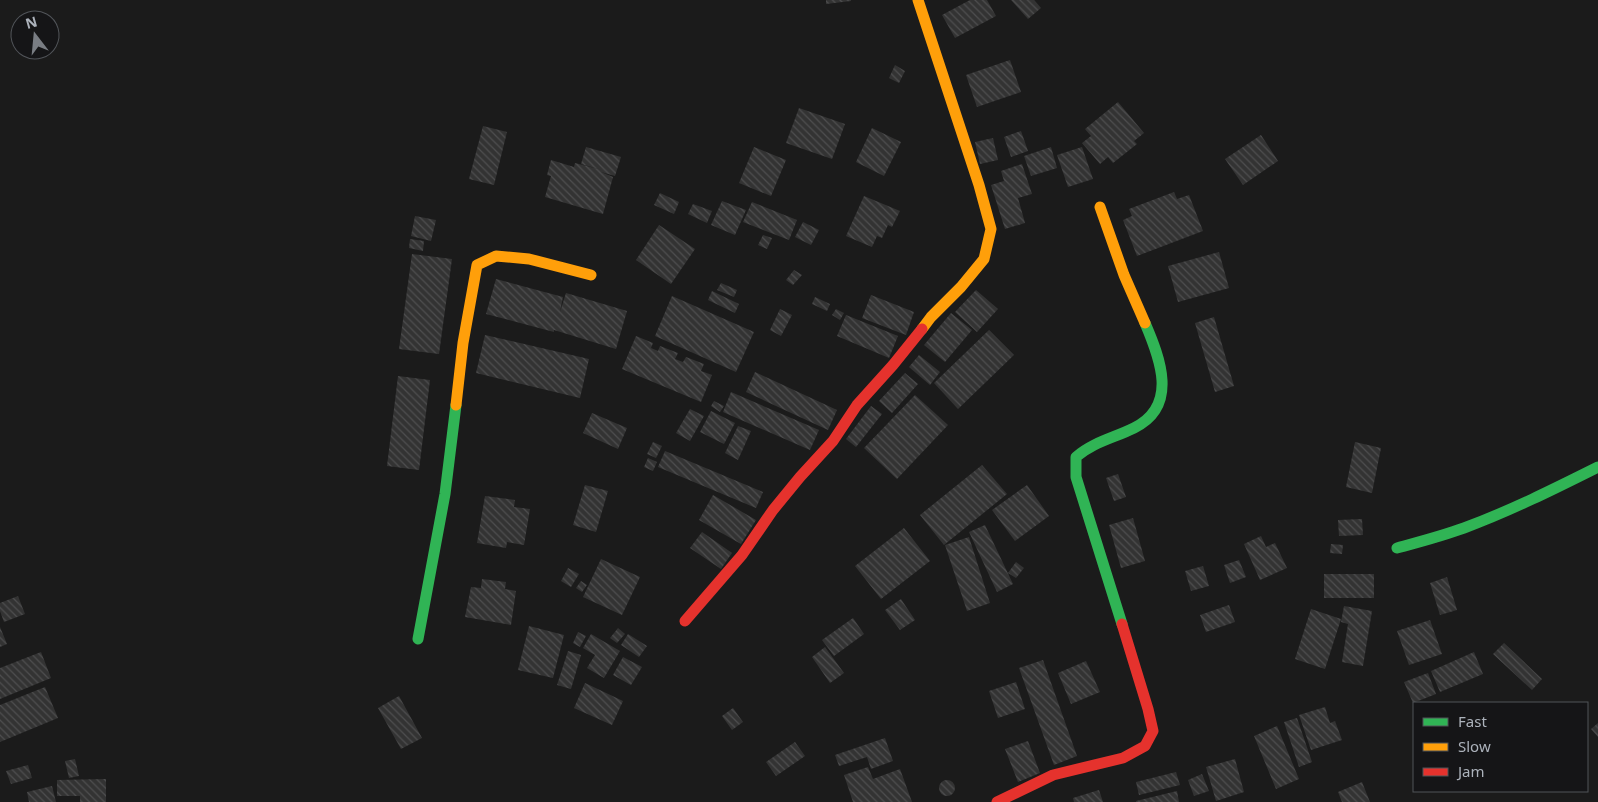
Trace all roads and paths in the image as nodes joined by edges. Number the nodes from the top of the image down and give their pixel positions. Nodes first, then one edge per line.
1 (918, 0) edge
2 (1100, 207) dead end
3 (591, 275) dead end
4 (1598, 467) edge
5 (1397, 548) dead end
6 (685, 621) dead end
7 (418, 639) dead end
8 (997, 802) edge

1 - 6 street
2 - 8 street
3 - 7 street
4 - 5 street

